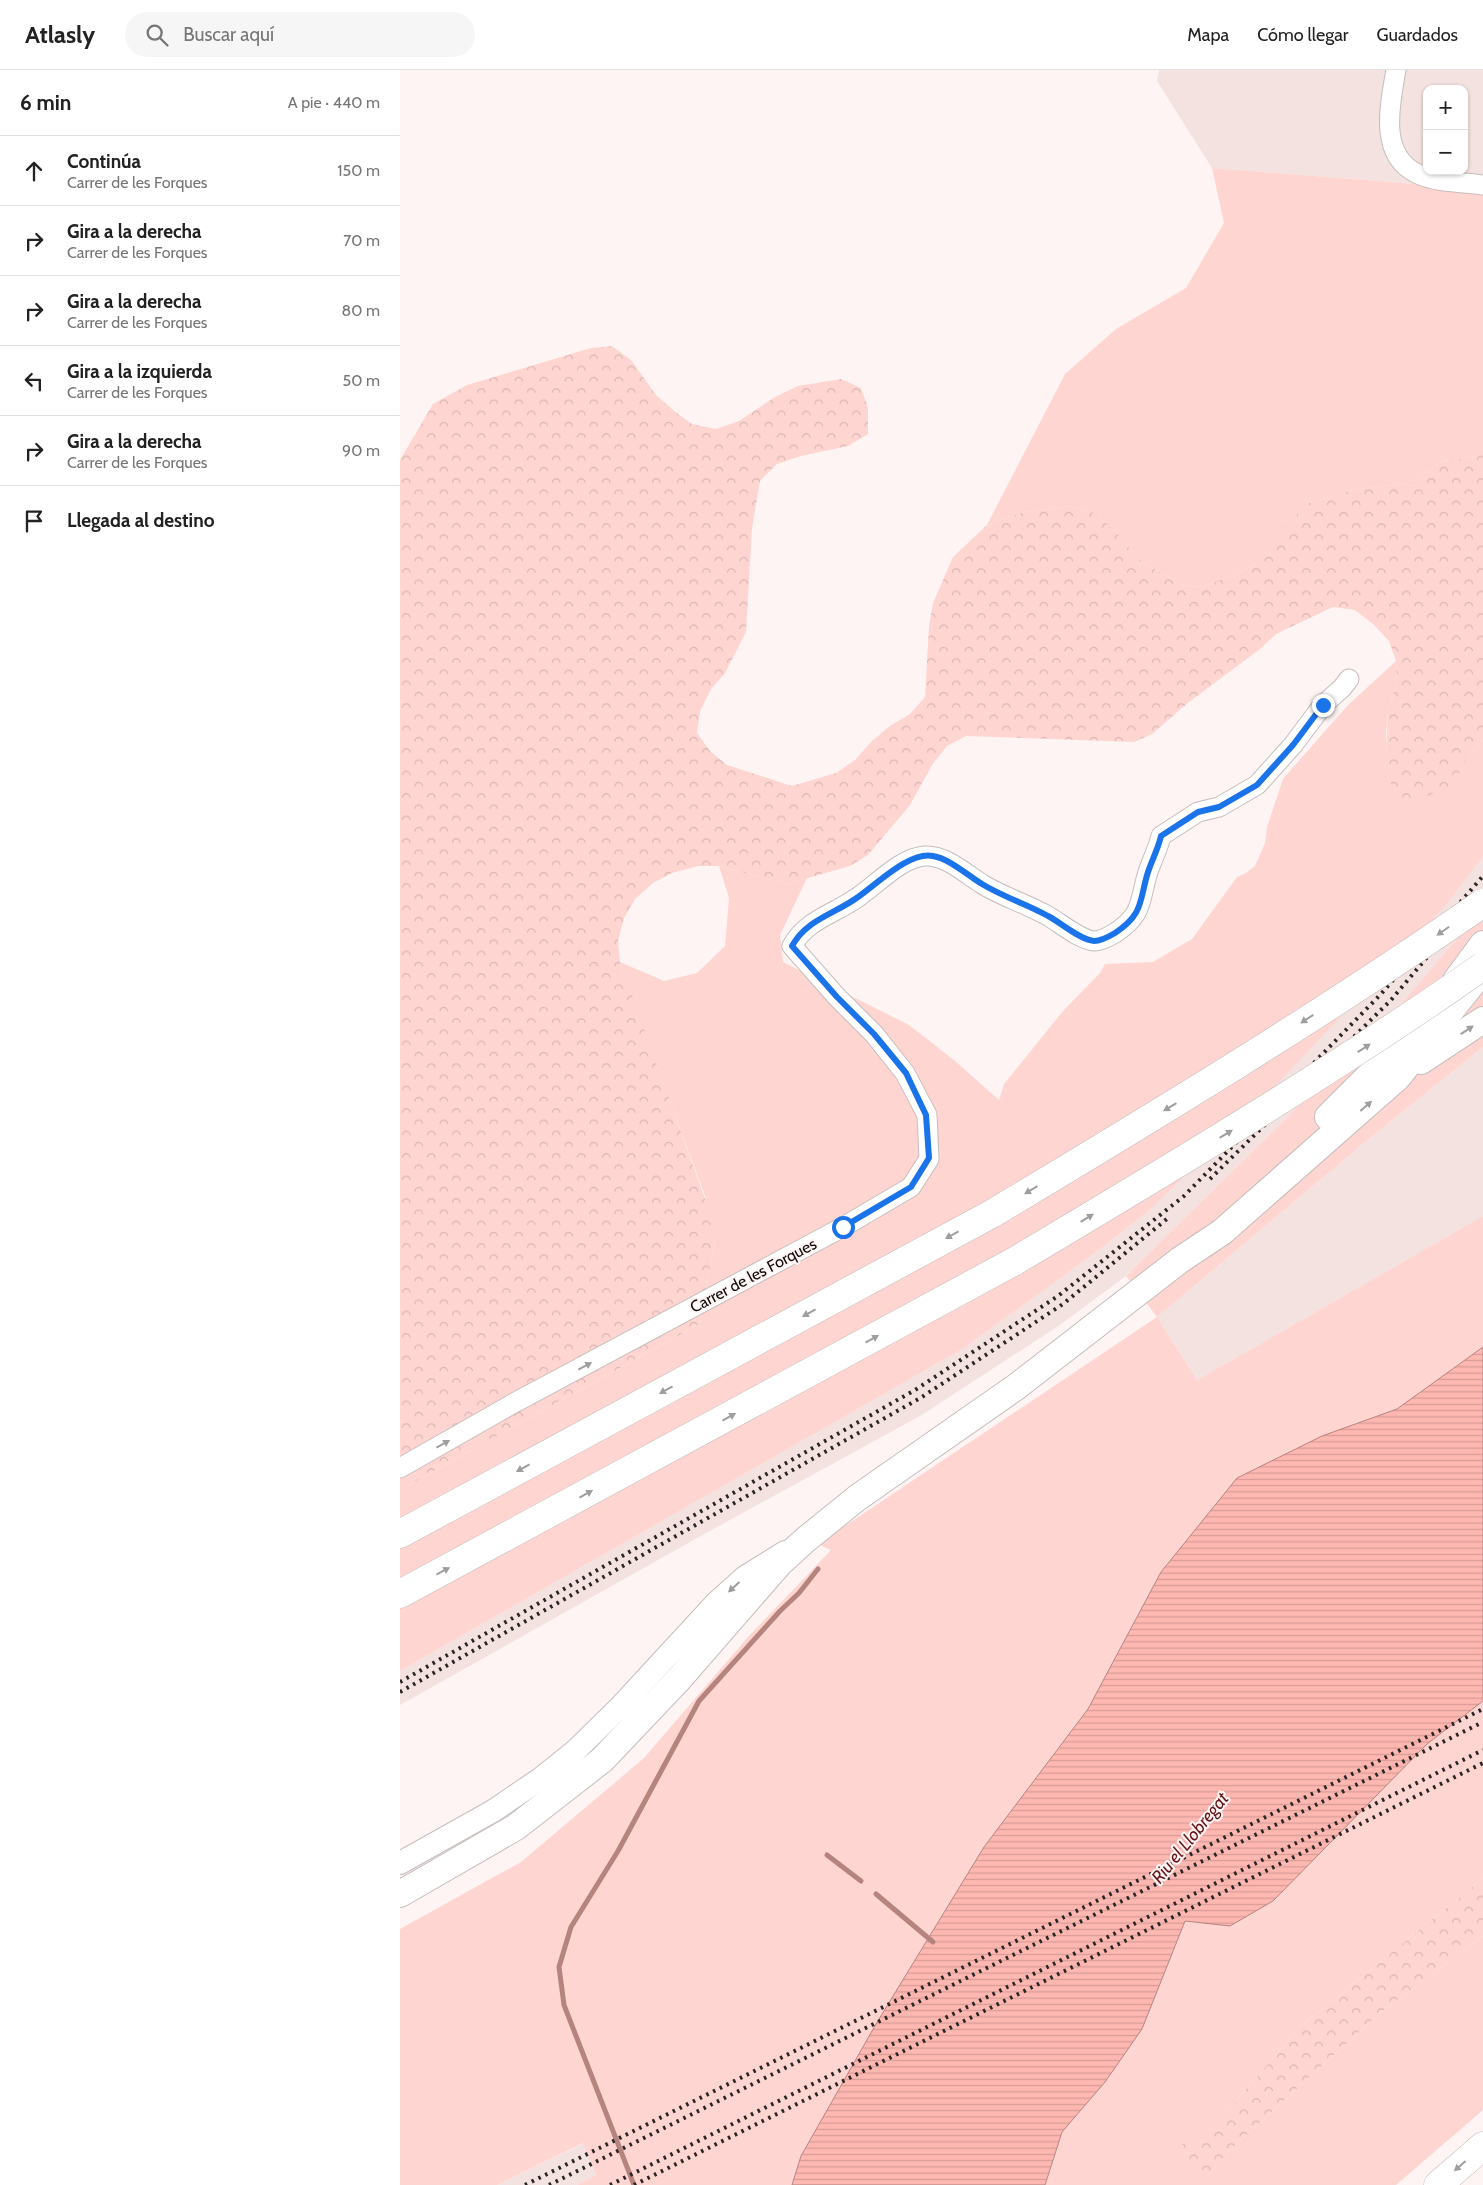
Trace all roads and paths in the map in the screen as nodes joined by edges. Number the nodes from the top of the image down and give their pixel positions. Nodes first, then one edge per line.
1 (1396, 70) edge
2 (1483, 184) edge
3 (1348, 679) dead end
4 (1483, 903) edge
5 (1483, 944) edge
6 (1483, 966) edge
7 (1483, 970) edge
8 (1483, 1020) edge
9 (1398, 1077) junction
10 (1180, 1260) junction
11 (400, 1468) edge
12 (400, 1534) edge
13 (804, 1540) junction
14 (400, 1594) edge
15 (400, 1863) edge
16 (400, 1894) edge
17 (1483, 2146) edge
18 (1438, 2185) edge

1 - 2 street
11 -> 3 street, Carrer de les Forques
4 -> 12 highway, bridge
5 - 10 main road
14 -> 6 highway, bridge
7 - 9 main road
9 -> 8 main road
10 -> 9 main road
10 - 13 main road
13 -> 15 street
13 - 16 main road
17 -> 18 highway

